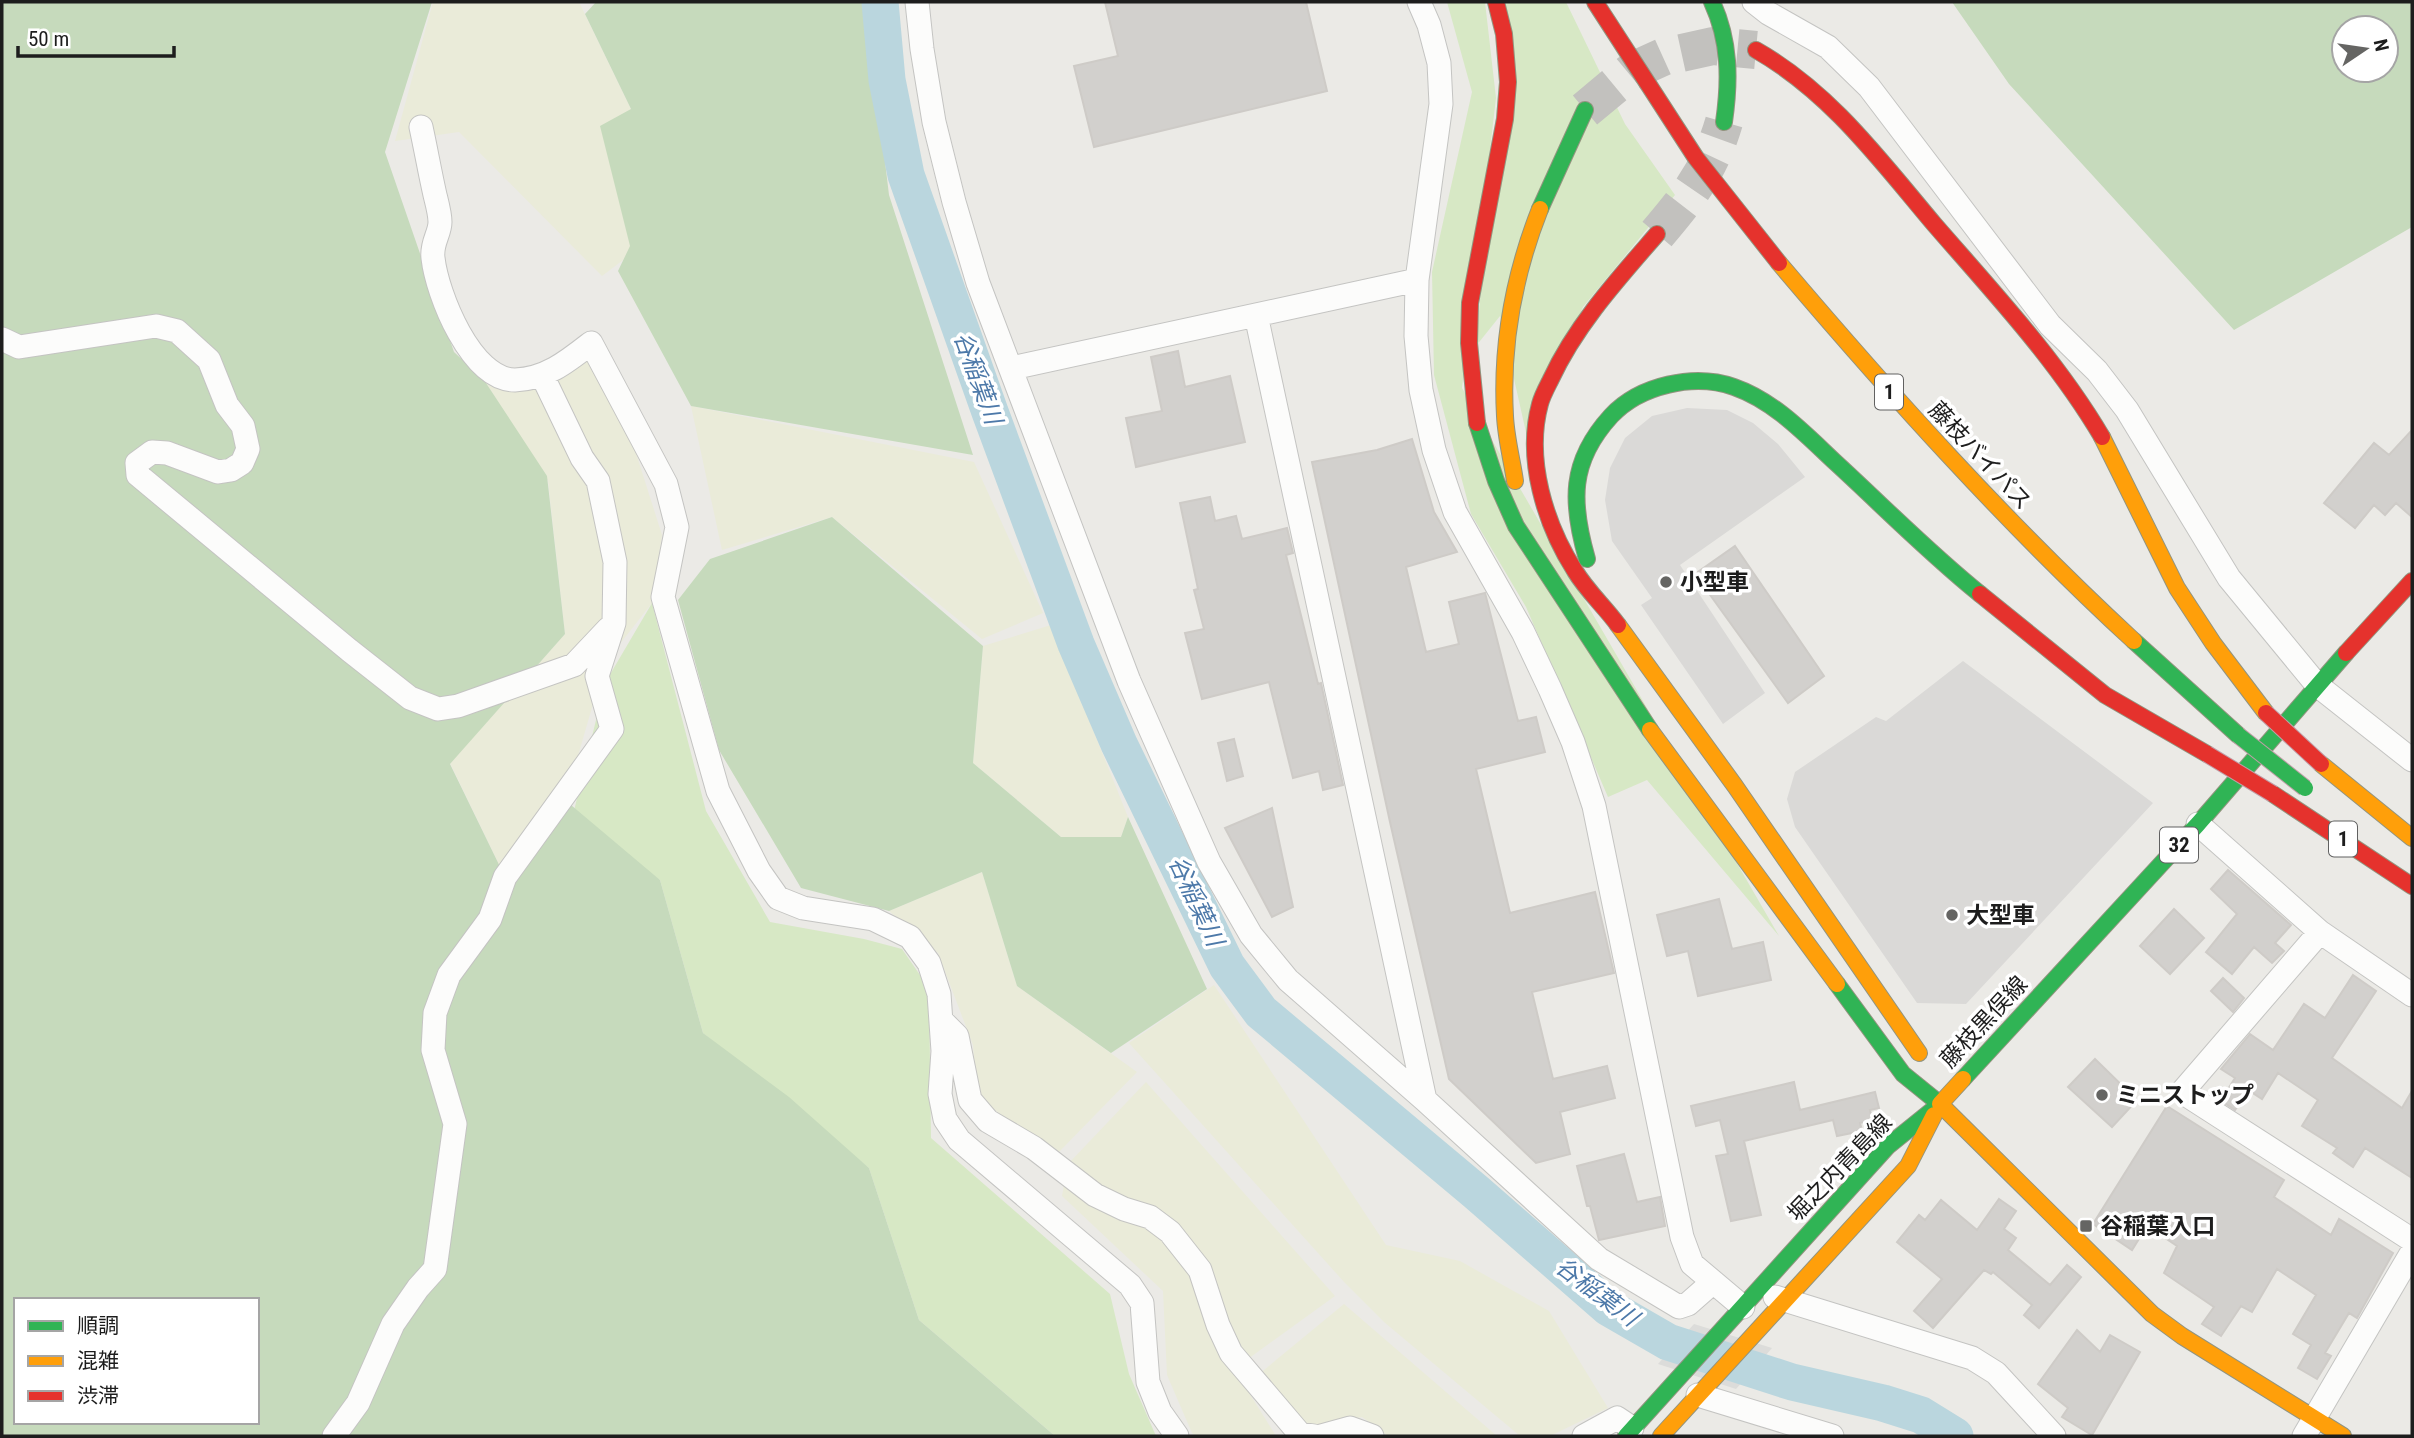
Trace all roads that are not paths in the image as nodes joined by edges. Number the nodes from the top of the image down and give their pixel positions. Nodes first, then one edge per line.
1 (917, 2) edge
2 (1419, 2) edge
3 (1496, 2) edge
4 (1595, 2) edge
5 (1712, 2) edge
6 (1754, 2) edge
7 (1756, 50) tunnel mouth
8 (1585, 110) tunnel mouth
9 (1724, 122) tunnel mouth
10 (421, 127) dead end
11 (1657, 234) tunnel mouth
12 (1417, 280) junction
13 (1256, 315) junction
14 (2, 339) edge
15 (1012, 368) junction
16 (542, 375) junction
17 (1539, 564) junction
18 (2412, 581) edge
19 (1611, 615) junction
20 (614, 623) junction
21 (1585, 633) junction
22 (2317, 685) junction
23 (2412, 760) edge
24 (1735, 786) junction
25 (2310, 791) dead end
26 (2198, 824) junction
27 (2412, 838) edge
28 (2412, 886) edge
29 (2320, 932) junction
30 (2412, 995) edge
31 (941, 1020) junction
32 (1425, 1100) junction
33 (1940, 1104) junction
34 (2412, 1240) edge
35 (2412, 1252) edge
36 (1713, 1282) junction
37 (1749, 1299) junction
38 (1785, 1301) junction
39 (1704, 1388) junction
40 (2309, 1428) edge
41 (1629, 1432) edge
42 (334, 1436) edge
43 (1177, 1436) edge
44 (1314, 1436) edge
45 (1321, 1436) edge
46 (1372, 1436) edge
47 (1584, 1436) edge
48 (1661, 1436) edge
49 (1832, 1436) edge
50 (2054, 1436) edge
51 (2343, 1436) edge

1 - 15 street
2 - 12 street
3 - 17 main road
4 - 25 main road, 藤枝バイパス / 1, bridge
5 - 9 main road
6 - 22 street
7 - 27 main road, 1, bridge
8 - 17 main road
10 - 16 street
11 - 19 main road, 1
12 - 13 street
12 - 36 street
13 - 15 street
13 - 32 street
14 - 20 street
15 - 32 street
16 - 20 street
16 - 31 street
17 - 21 main road
18 - 22 main road, 藤枝黒俣線 / 32
19 - 24 main road, 1
19 - 28 main road, 1, bridge
20 - 42 street
21 - 24 main road
21 - 33 main road
22 - 23 street
22 - 26 main road, 藤枝黒俣線 / 32
24 - 33 main road, 1
26 - 29 street
26 - 33 main road, 藤枝黒俣線 / 32
29 - 30 street
29 - 34 street
31 - 43 street
31 - 44 street
32 - 36 street
33 - 37 main road, 堀之内青島線
33 - 38 main road, 堀之内青島線
33 - 40 main road, 藤枝黒俣線
35 - 40 street
36 - 37 street
37 - 38 street
37 - 41 main road, 堀之内青島線
38 - 39 main road, 堀之内青島線
38 - 50 street
39 - 48 main road, 堀之内青島線
39 - 49 street
40 - 51 main road, 藤枝黒俣線
41 - 47 street
45 - 46 street

